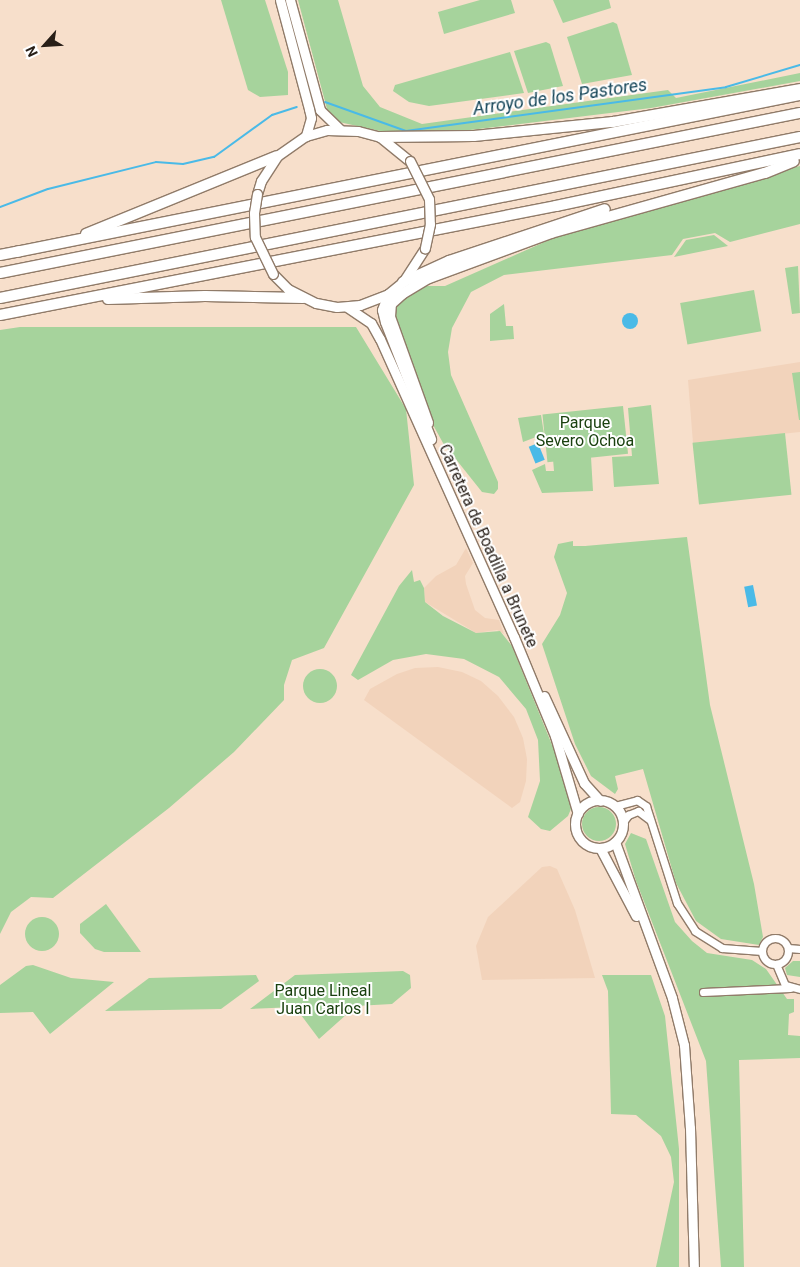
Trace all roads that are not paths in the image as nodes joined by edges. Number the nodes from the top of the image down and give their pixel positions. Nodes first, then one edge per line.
1 (280, 0) edge
2 (290, 0) edge
3 (800, 89) edge
4 (800, 95) edge
5 (800, 113) edge
6 (340, 129) junction
7 (306, 136) junction
8 (380, 137) junction
9 (800, 137) edge
10 (277, 156) junction
11 (798, 158) edge
12 (16, 252) junction
13 (0, 255) edge
14 (0, 274) edge
15 (404, 282) junction
16 (388, 294) junction
17 (0, 298) edge
18 (303, 298) junction
19 (347, 307) junction
20 (35, 308) junction
21 (0, 315) edge
22 (428, 424) dead end
23 (600, 801) junction
24 (615, 806) junction
25 (578, 814) junction
26 (650, 820) junction
27 (623, 822) junction
28 (615, 842) junction
29 (600, 848) junction
30 (788, 948) junction
31 (800, 949) edge
32 (762, 951) junction
33 (659, 963) junction
34 (776, 964) junction
35 (790, 988) junction
36 (800, 989) edge
37 (704, 992) dead end
38 (694, 1267) edge

1 - 7 main road
2 - 6 main road
3 - 8 highway
4 - 12 highway
5 - 14 highway
6 - 7 main road
6 - 8 main road
7 - 10 main road
8 - 15 main road, bridge
9 - 17 highway
10 - 12 highway
10 - 18 main road, bridge
11 - 15 highway
11 - 20 highway
11 - 22 highway
12 - 13 highway
15 - 16 main road
16 - 19 main road
16 - 23 main road, Carretera de Boadilla a Brunete
18 - 19 main road
18 - 20 highway
19 - 25 main road, Carretera de Boadilla a Brunete
20 - 21 highway
23 - 24 main road
23 - 25 main road
24 - 26 street
24 - 27 main road
25 - 29 main road
26 - 27 street
26 - 32 street
27 - 28 main road
28 - 29 main road
28 - 33 main road
29 - 33 main road
30 - 31 street
30 - 32 street
30 - 34 street
32 - 34 street
33 - 38 main road
34 - 35 street
35 - 36 street
35 - 37 street

